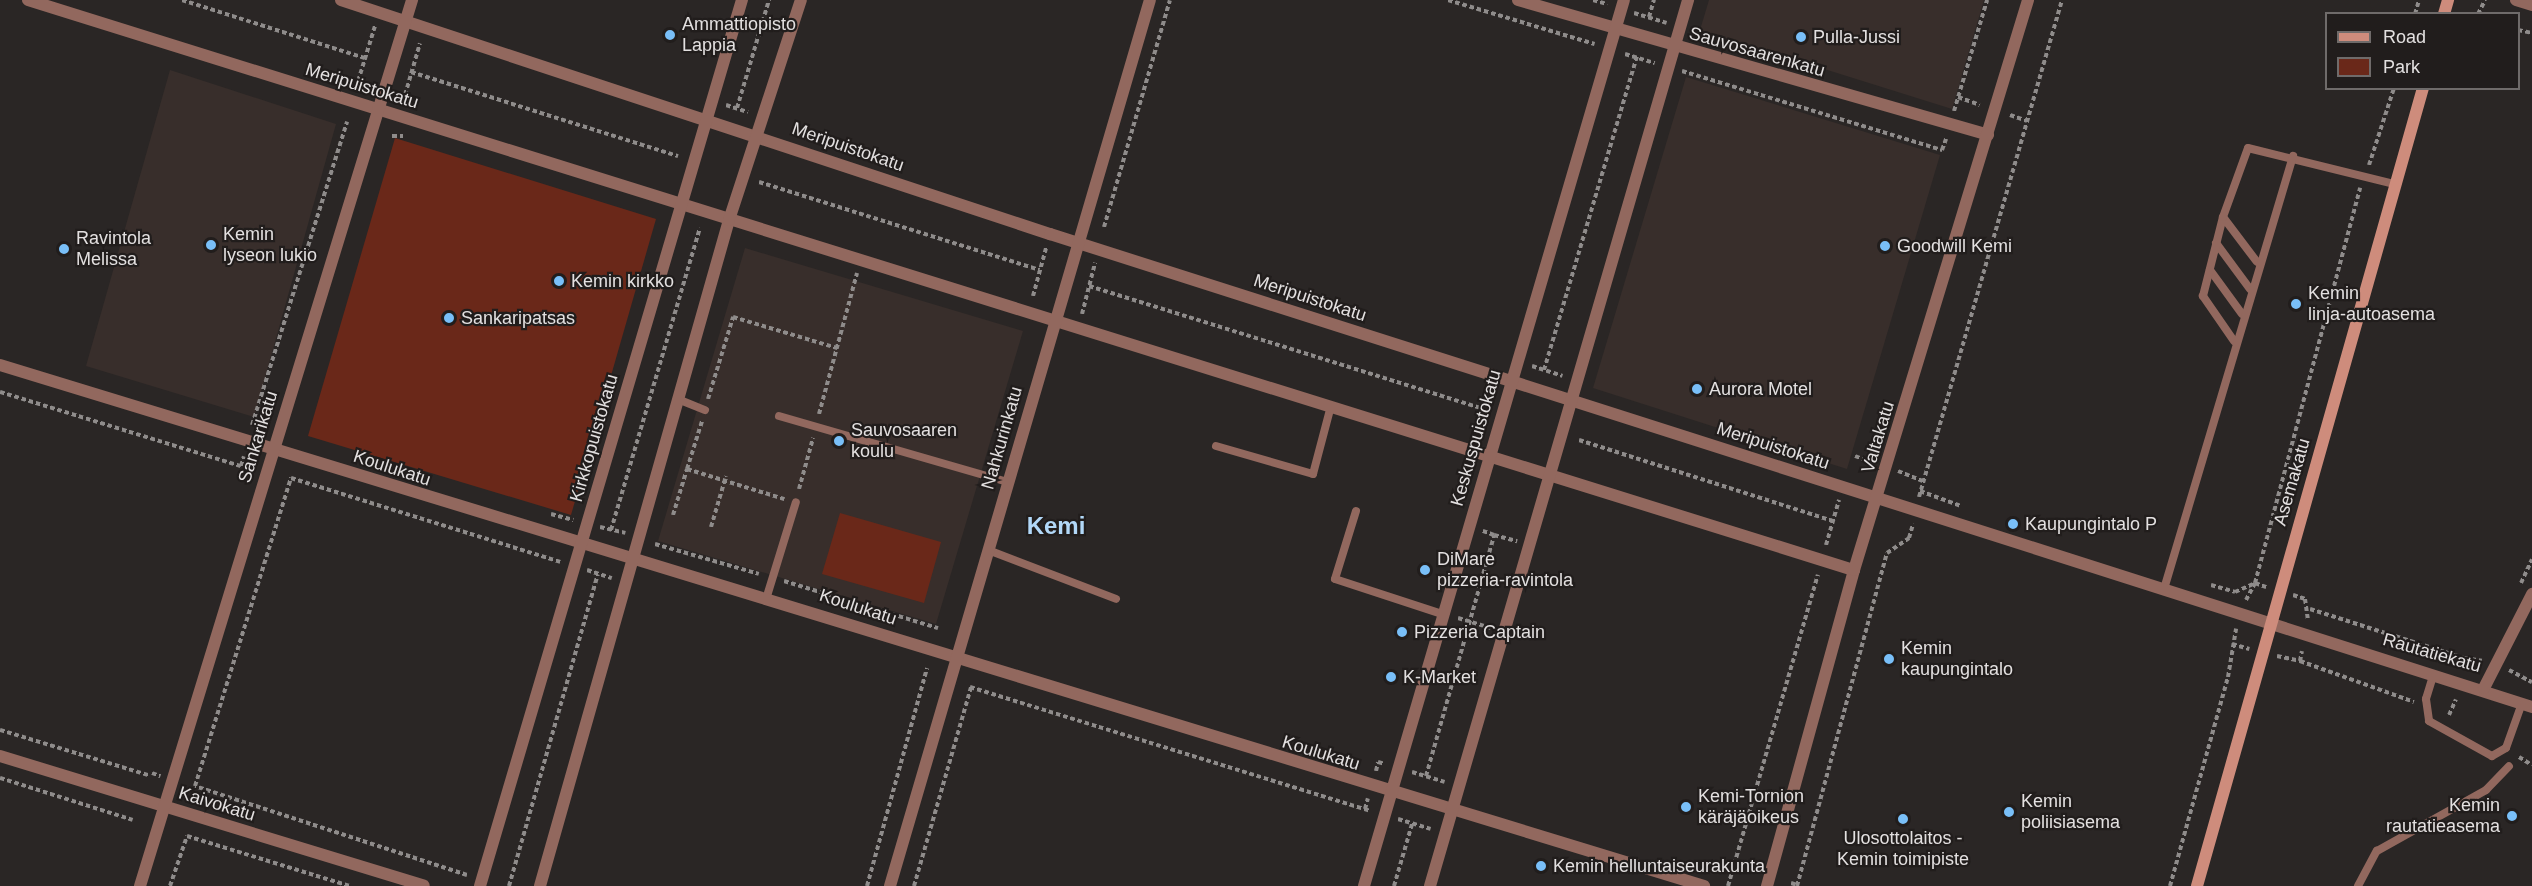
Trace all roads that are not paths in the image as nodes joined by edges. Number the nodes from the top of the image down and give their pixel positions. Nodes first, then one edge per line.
1 (28, 0) edge
2 (341, 0) edge
3 (411, 0) edge
4 (741, 0) edge
5 (801, 0) edge
6 (1150, 0) edge
7 (1518, 0) edge
8 (1688, 0) edge
9 (2028, 0) edge
10 (2516, 0) edge
11 (1623, 4) edge
12 (2532, 5) edge
13 (405, 20) junction
14 (1615, 30) junction
15 (1673, 48) junction
16 (2422, 90) edge
17 (378, 109) junction
18 (707, 118) junction
19 (1988, 135) junction
20 (758, 136) junction
21 (2293, 156) junction
22 (2395, 184) junction
23 (681, 204) junction
24 (2223, 217) junction
25 (729, 220) junction
26 (1076, 242) junction
27 (2216, 243) junction
28 (2258, 262) junction
29 (2210, 270) junction
30 (2250, 288) junction
31 (2242, 314) junction
32 (1055, 320) junction
33 (2234, 340) junction
34 (0, 365) edge
35 (1510, 381) junction
36 (1571, 399) junction
37 (680, 400) junction
38 (1331, 406) junction
39 (705, 410) road end
40 (779, 416) dead end
41 (1216, 446) dead end
42 (273, 448) junction
43 (1489, 456) junction
44 (1551, 474) junction
45 (1008, 482) junction
46 (1878, 500) junction
47 (796, 502) dead end
48 (1356, 511) dead end
49 (582, 547) junction
50 (988, 550) junction
51 (633, 559) junction
52 (1854, 570) junction
53 (2164, 589) junction
54 (2532, 594) edge
55 (767, 596) junction
56 (1116, 599) dead end
57 (1442, 614) junction
58 (2271, 620) junction
59 (956, 659) junction
60 (2433, 676) junction
61 (2484, 688) junction
62 (2527, 705) edge
63 (0, 756) edge
64 (2509, 766) dead end
65 (1389, 792) junction
66 (163, 806) junction
67 (1453, 811) junction
68 (140, 886) edge
69 (424, 886) edge
70 (480, 886) edge
71 (540, 886) edge
72 (890, 886) edge
73 (1364, 886) edge
74 (1430, 886) edge
75 (1704, 886) edge
76 (1767, 886) edge
77 (2197, 886) edge
78 (2358, 886) edge

1 - 17 street, Meripuistokatu
2 - 13 street, Meripuistokatu
3 - 13 street, Sankarikatu
4 - 18 street, Kirkkopuistokatu
5 - 20 street
6 - 26 street, Nahkurinkatu
7 - 14 street, Sauvosaarenkatu
8 - 15 street
9 - 19 street, Valtakatu
10 - 12 street
11 - 14 street, Keskuspuistokatu
13 - 17 street, Sankarikatu
13 - 18 street, Meripuistokatu
14 - 15 street, Sauvosaarenkatu
14 - 35 street, Keskuspuistokatu
15 - 19 street, Sauvosaarenkatu
15 - 36 street
16 - 22 main road, Asemakatu
17 - 23 street, Meripuistokatu
17 - 42 street, Sankarikatu
18 - 20 street, Meripuistokatu
18 - 23 street, Kirkkopuistokatu
19 - 46 street, Valtakatu
20 - 25 street
20 - 26 street, Meripuistokatu
21 - 22 lane
21 - 24 lane
21 - 28 lane
22 - 58 main road, Asemakatu
23 - 25 street, Meripuistokatu
23 - 49 street, Kirkkopuistokatu
24 - 27 lane
24 - 28 lane
25 - 32 street, Meripuistokatu
25 - 37 street
26 - 32 street, Nahkurinkatu
26 - 35 street, Meripuistokatu
27 - 29 lane
27 - 30 lane
28 - 30 lane
29 - 31 lane
29 - 33 lane
30 - 31 lane
31 - 33 lane
32 - 38 street, Meripuistokatu
32 - 45 street, Nahkurinkatu
33 - 53 lane
34 - 42 street, Koulukatu
35 - 36 street, Meripuistokatu
35 - 43 street, Keskuspuistokatu
36 - 44 street
36 - 46 street, Meripuistokatu
37 - 39 lane
37 - 51 street
38 - 41 lane
38 - 43 street, Meripuistokatu
40 - 45 lane
42 - 49 street, Koulukatu
42 - 66 street, Sankarikatu
43 - 44 street, Meripuistokatu
43 - 57 street, Keskuspuistokatu
44 - 52 street, Meripuistokatu
44 - 67 street
45 - 50 street, Nahkurinkatu
46 - 52 street, Valtakatu
46 - 53 street, Meripuistokatu
47 - 55 lane
48 - 57 lane
49 - 51 street, Koulukatu
49 - 70 street, Kirkkopuistokatu
50 - 56 lane
50 - 59 street, Nahkurinkatu
51 - 55 street, Koulukatu
51 - 71 street
52 - 76 street, Valtakatu
53 - 58 street, Meripuistokatu
54 - 61 street, Rautatiekatu
55 - 59 street, Koulukatu
57 - 65 street, Keskuspuistokatu
58 - 60 street, Rautatiekatu
58 - 77 main road, Asemakatu
59 - 65 street, Koulukatu
59 - 72 street, Nahkurinkatu
60 - 61 street, Rautatiekatu
60 - 62 lane
61 - 62 street
63 - 66 street, Kaivokatu
64 - 78 lane
65 - 67 street, Koulukatu
65 - 73 street, Keskuspuistokatu
66 - 68 street, Sankarikatu
66 - 69 street, Kaivokatu
67 - 74 street
67 - 75 street, Koulukatu

